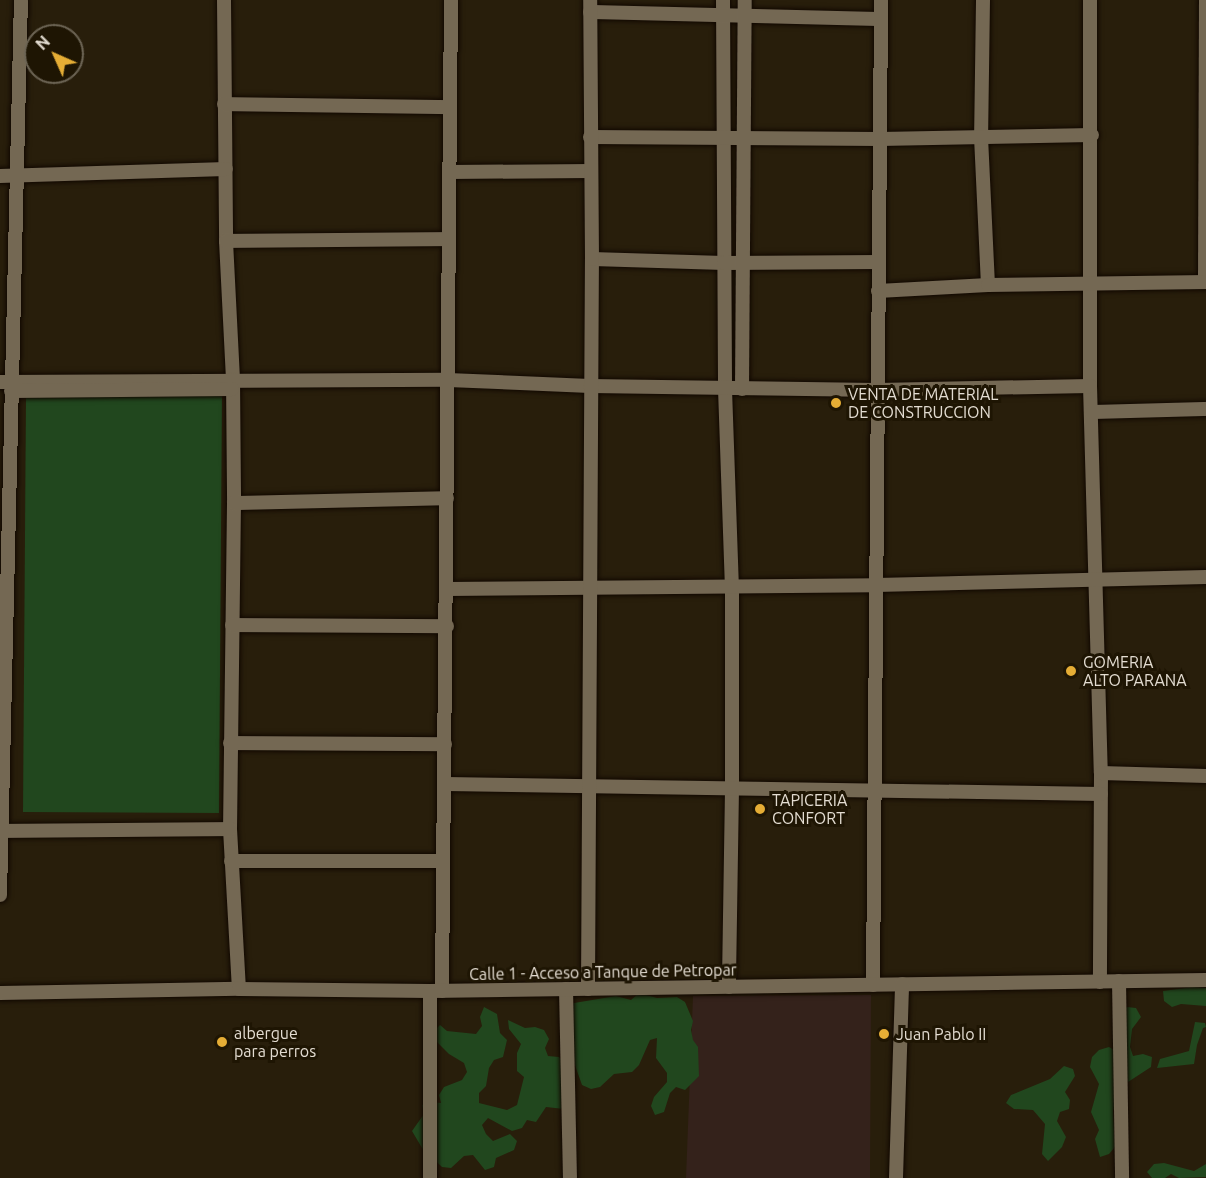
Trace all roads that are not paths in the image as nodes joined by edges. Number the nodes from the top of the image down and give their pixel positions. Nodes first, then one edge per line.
1 (21, 0) edge
2 (224, 0) edge
3 (451, 0) edge
4 (881, 0) edge
5 (983, 0) edge
6 (1090, 0) edge
7 (1206, 0) edge
8 (590, 6) edge
9 (723, 7) edge
10 (745, 7) edge
11 (880, 19) junction
12 (224, 104) junction
13 (450, 107) junction
14 (1092, 135) junction
15 (590, 137) junction
16 (981, 137) junction
17 (725, 139) junction
18 (744, 139) junction
19 (880, 139) junction
20 (226, 169) junction
21 (591, 171) junction
22 (449, 172) junction
23 (0, 176) edge
24 (17, 176) junction
25 (449, 239) junction
26 (226, 241) junction
27 (592, 259) junction
28 (879, 262) junction
29 (724, 263) junction
30 (744, 263) junction
31 (1206, 282) edge
32 (1090, 283) junction
33 (988, 285) junction
34 (878, 291) junction
35 (448, 380) junction
36 (232, 384) junction
37 (7, 385) edge
38 (590, 386) junction
39 (1090, 386) junction
40 (725, 389) junction
41 (742, 389) junction
42 (878, 390) junction
43 (1206, 409) edge
44 (1091, 412) junction
45 (447, 498) junction
46 (234, 503) junction
47 (1206, 578) edge
48 (1094, 581) junction
49 (876, 585) junction
50 (3, 586) edge
51 (732, 586) junction
52 (588, 587) junction
53 (447, 589) junction
54 (232, 625) junction
55 (447, 626) junction
56 (230, 743) junction
57 (446, 744) junction
58 (1101, 773) junction
59 (1206, 776) edge
60 (446, 784) junction
61 (587, 787) junction
62 (1, 788) edge
63 (732, 789) junction
64 (874, 790) junction
65 (1101, 794) junction
66 (230, 829) junction
67 (2, 831) junction
68 (231, 861) junction
69 (443, 861) junction
70 (0, 895) edge
71 (1206, 980) edge
72 (1119, 981) junction
73 (1100, 982) junction
74 (902, 984) junction
75 (873, 985) junction
76 (729, 987) junction
77 (588, 988) junction
78 (239, 989) junction
79 (566, 989) junction
80 (436, 991) junction
81 (0, 993) edge
82 (430, 1178) edge
83 (570, 1178) edge
84 (896, 1178) edge
85 (1122, 1178) edge

1 - 24 street
2 - 12 street
3 - 13 street
4 - 11 street
5 - 16 street
6 - 14 street
7 - 31 street
8 - 9 street
8 - 15 street
9 - 10 street
9 - 17 street
10 - 11 street
10 - 18 street
11 - 19 street
12 - 13 street
12 - 20 street
13 - 22 street
14 - 16 street
14 - 32 street
15 - 17 street
15 - 21 street
16 - 19 street
16 - 33 street
17 - 18 street
17 - 29 street
18 - 19 street
18 - 30 street
19 - 28 street
20 - 24 street
20 - 26 street
21 - 22 street
21 - 27 street
22 - 25 street
23 - 24 street
24 - 37 street
25 - 26 street
25 - 35 street
26 - 36 street
27 - 29 street
27 - 38 street
28 - 30 street
28 - 34 street
29 - 30 street
29 - 40 street
30 - 41 street
31 - 32 street
32 - 33 street
32 - 39 street
33 - 34 street
34 - 42 street
35 - 36 street
35 - 38 street
35 - 45 street
36 - 37 street
36 - 46 street
37 - 50 street
38 - 40 street
38 - 52 street
39 - 42 street
39 - 44 street
40 - 41 street
40 - 51 street
41 - 42 street
42 - 49 street
43 - 44 street
44 - 48 street
45 - 46 street
45 - 53 street
46 - 54 street
47 - 48 street
48 - 49 street
48 - 58 street
49 - 51 street
49 - 64 street
50 - 62 street
51 - 52 street
51 - 63 street
52 - 53 street
52 - 61 street
53 - 55 street
54 - 55 street
54 - 56 street
55 - 57 street
56 - 57 street
56 - 66 street
57 - 60 street
58 - 59 street
58 - 65 street
60 - 61 street
60 - 69 street
61 - 63 street
61 - 77 street
62 - 67 street
63 - 64 street
63 - 76 street
64 - 65 street
64 - 75 street
65 - 73 street
66 - 67 street
66 - 68 street
67 - 70 street
68 - 69 street
68 - 78 street
69 - 80 street
71 - 72 street, Calle 1 - Acceso a Tanque de Petropar
72 - 73 street, Calle 1 - Acceso a Tanque de Petropar
72 - 85 street
73 - 74 street, Calle 1 - Acceso a Tanque de Petropar
74 - 75 street, Calle 1 - Acceso a Tanque de Petropar
74 - 84 street
75 - 76 street, Calle 1 - Acceso a Tanque de Petropar
76 - 77 street, Calle 1 - Acceso a Tanque de Petropar
77 - 79 street, Calle 1 - Acceso a Tanque de Petropar
78 - 80 street, Calle 1 - Acceso a Tanque de Petropar
78 - 81 street, Calle 1 - Acceso a Tanque de Petropar
79 - 80 street, Calle 1 - Acceso a Tanque de Petropar
79 - 83 street
80 - 82 street

